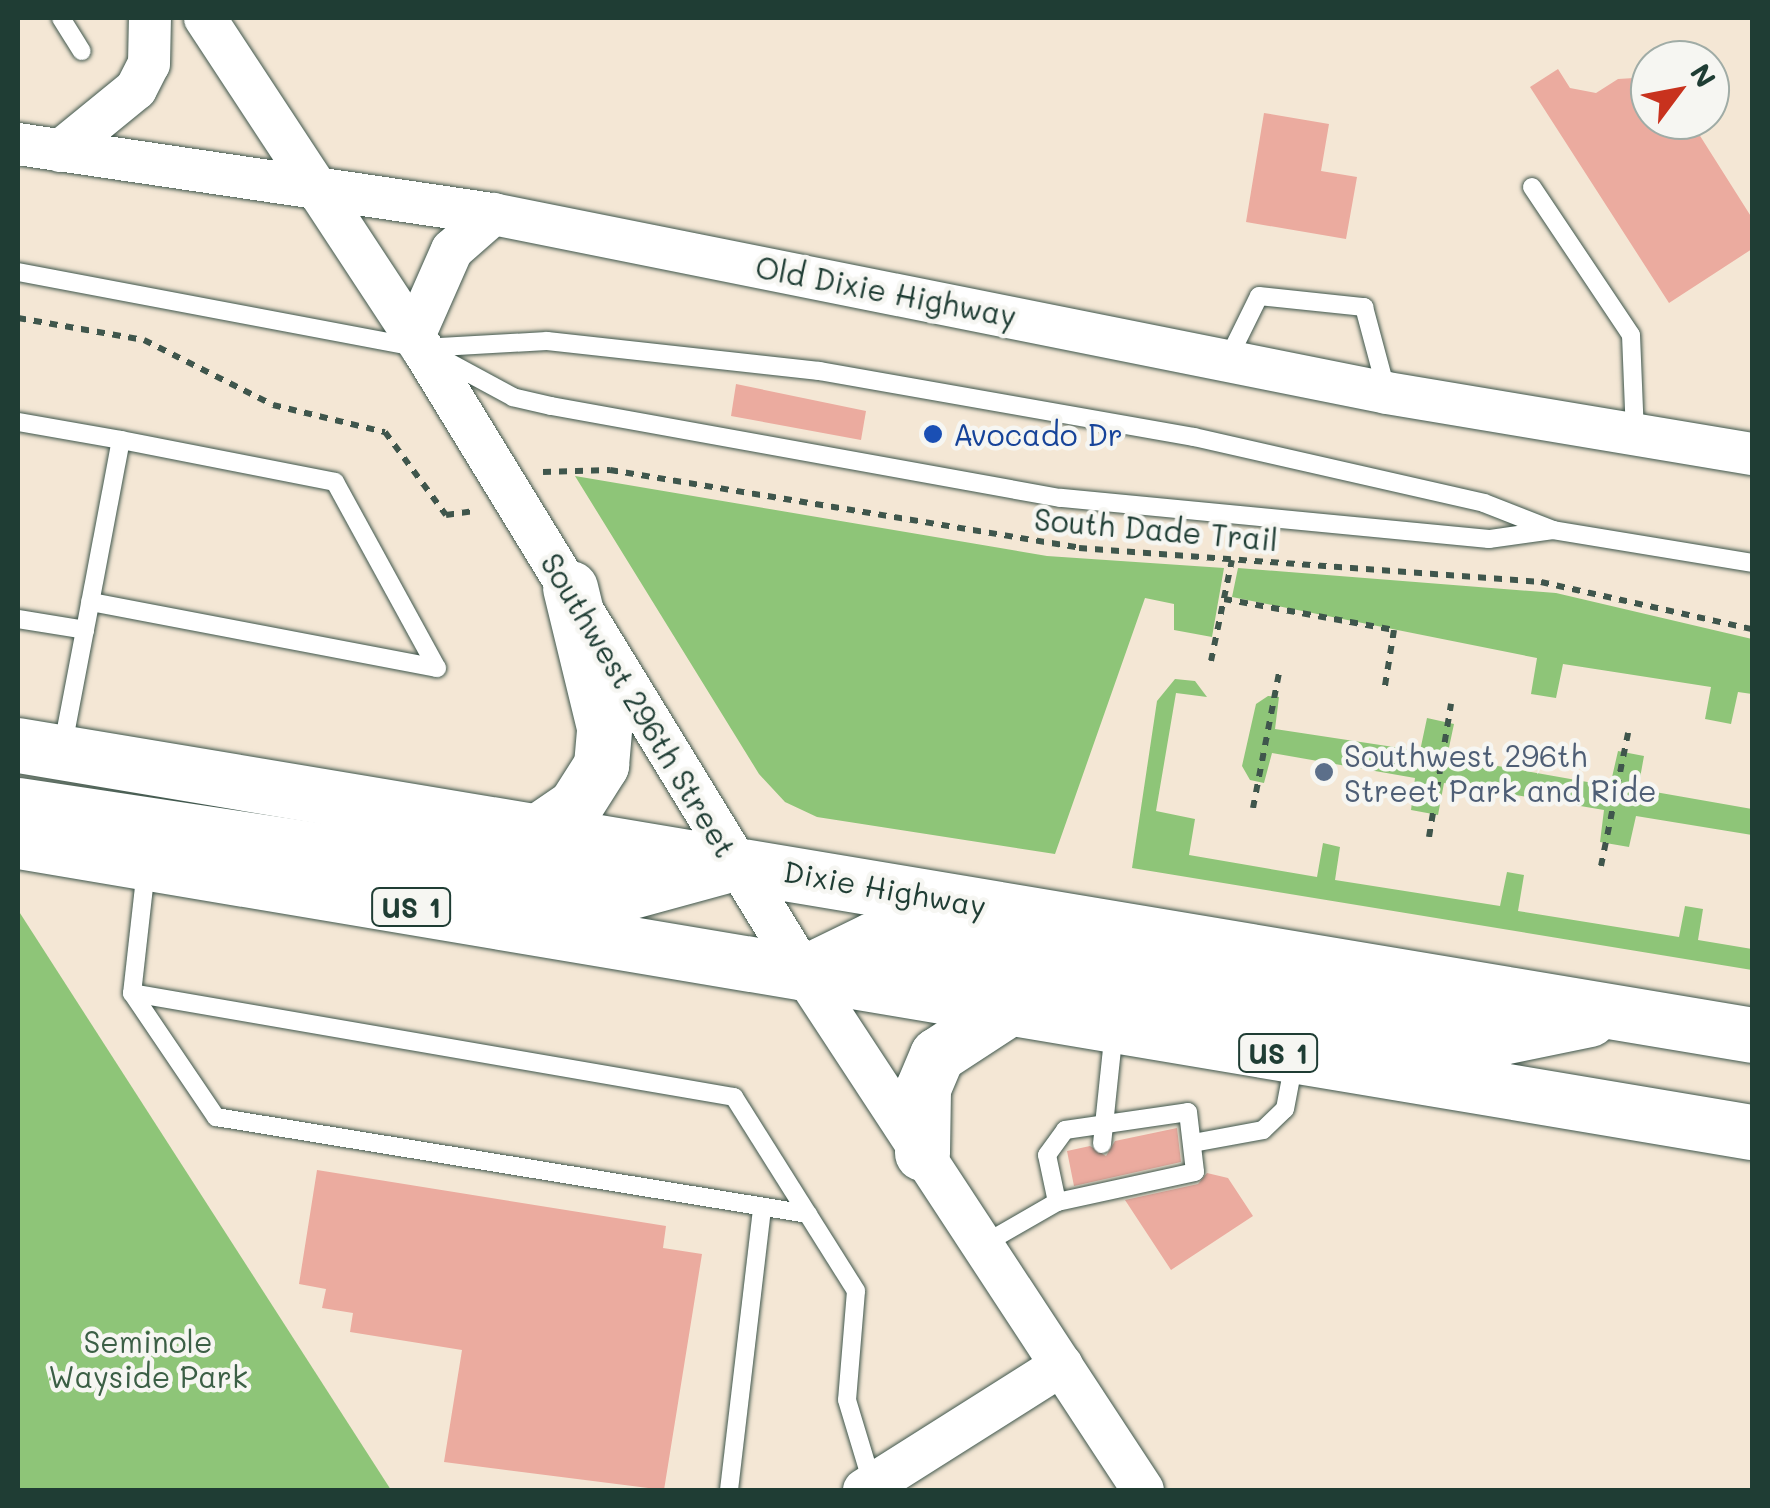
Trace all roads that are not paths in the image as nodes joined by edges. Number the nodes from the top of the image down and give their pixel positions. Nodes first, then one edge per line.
1 (61, 18) edge
2 (150, 18) edge
3 (206, 18) edge
4 (82, 51) dead end
5 (18, 144) edge
6 (60, 151) junction
7 (320, 188) junction
8 (1532, 188) dead end
9 (493, 214) junction
10 (18, 272) edge
11 (418, 342) junction
12 (1227, 360) junction
13 (1387, 393) junction
14 (18, 422) edge
15 (1635, 435) junction
16 (121, 440) junction
17 (1752, 454) edge
18 (1553, 530) junction
19 (1752, 564) edge
20 (570, 588) junction
21 (90, 602) junction
22 (18, 618) edge
23 (85, 630) junction
24 (39, 748) edge
25 (18, 805) edge
26 (534, 834) junction
27 (18, 841) edge
28 (734, 862) junction
29 (146, 863) junction
30 (804, 974) junction
31 (132, 994) junction
32 (1009, 1008) junction
33 (1621, 1013) junction
34 (1115, 1024) junction
35 (1752, 1035) edge
36 (1296, 1056) junction
37 (1752, 1132) edge
38 (1101, 1134) junction
39 (1193, 1144) junction
40 (922, 1153) junction
41 (1057, 1202) junction
42 (762, 1207) junction
43 (808, 1214) junction
44 (984, 1244) junction
45 (1062, 1365) junction
46 (871, 1489) edge
47 (729, 1490) edge
48 (1143, 1490) edge

1 - 4 lane
2 - 6 street
3 - 7 street, Southwest 296th Street
5 - 6 street, Old Dixie Highway
6 - 7 street, Old Dixie Highway
7 - 9 street, Old Dixie Highway
7 - 11 street, Southwest 296th Street
8 - 15 lane
9 - 11 street
9 - 12 street, Old Dixie Highway
10 - 11 lane
11 - 18 lane
11 - 18 lane
11 - 20 street, Southwest 296th Street
12 - 13 street, Old Dixie Highway
12 - 13 lane
13 - 15 street, Old Dixie Highway
14 - 16 lane
15 - 17 street, Old Dixie Highway
16 - 21 lane
16 - 21 lane
18 - 19 lane
20 - 26 highway
20 - 28 street, Southwest 296th Street
21 - 23 lane
22 - 23 lane
23 - 24 lane
24 - 26 highway, Dixie Highway
25 - 28 highway
26 - 28 highway, Dixie Highway
27 - 29 highway, US 1
28 - 30 street, Southwest 296th Street
28 - 33 highway, Dixie Highway
29 - 30 highway, US 1
29 - 31 lane
30 - 32 highway, US 1
30 - 33 highway
30 - 40 street, Southwest 296th Street
31 - 42 lane
31 - 43 lane
32 - 34 highway, US 1
32 - 40 highway
33 - 35 highway, Dixie Highway
34 - 36 highway, US 1
34 - 38 lane
36 - 37 highway, US 1
36 - 39 lane
38 - 39 lane
38 - 41 lane
39 - 41 lane
40 - 44 street, Southwest 296th Street
41 - 44 lane
42 - 43 lane
42 - 47 lane
43 - 46 lane
44 - 45 street, Southwest 296th Street
45 - 46 street
45 - 48 street, Southwest 296th Street

